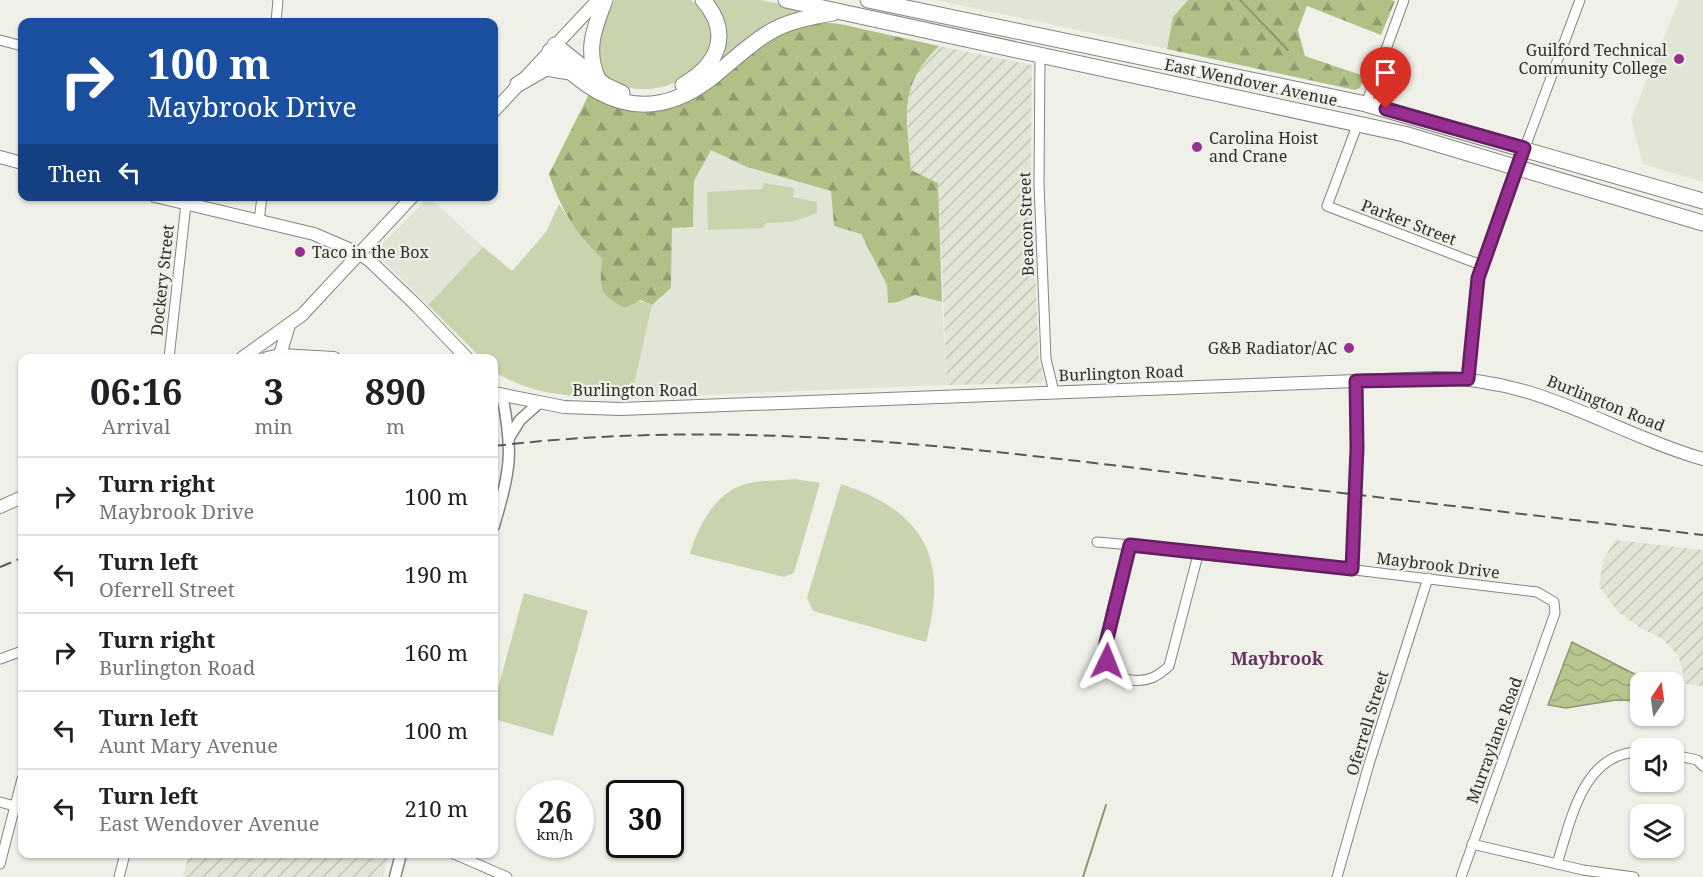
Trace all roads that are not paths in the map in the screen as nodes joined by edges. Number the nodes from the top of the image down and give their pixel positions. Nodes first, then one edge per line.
1 (278, 0) edge
2 (598, 0) edge
3 (606, 0) edge
4 (703, 0) edge
5 (786, 0) edge
6 (868, 0) edge
7 (884, 0) edge
8 (1404, 0) edge
9 (1580, 0) edge
10 (910, 9) junction
11 (842, 11) junction
12 (276, 18) edge
13 (0, 40) edge
14 (18, 45) edge
15 (553, 48) junction
16 (1040, 55) junction
17 (570, 72) junction
18 (598, 79) junction
19 (518, 84) junction
20 (1366, 104) junction
21 (498, 106) edge
22 (1358, 123) junction
23 (1524, 148) junction
24 (0, 157) edge
25 (18, 162) edge
26 (1517, 167) junction
27 (174, 201) edge
28 (261, 201) edge
29 (408, 201) edge
30 (1703, 201) edge
31 (186, 204) junction
32 (259, 222) junction
33 (1703, 223) edge
34 (358, 253) junction
35 (1481, 265) junction
36 (289, 325) junction
37 (275, 336) junction
38 (169, 354) edge
39 (248, 354) edge
40 (272, 354) edge
41 (274, 354) edge
42 (463, 354) edge
43 (1468, 379) junction
44 (1356, 381) junction
45 (1054, 392) junction
46 (498, 393) edge
47 (498, 398) edge
48 (539, 403) junction
49 (510, 436) junction
50 (1703, 459) edge
51 (18, 499) edge
52 (0, 507) edge
53 (498, 512) edge
54 (1097, 542) dead end
55 (1130, 545) junction
56 (1198, 551) junction
57 (1352, 569) junction
58 (1428, 578) junction
59 (1555, 613) joint
60 (18, 652) edge
61 (0, 659) edge
62 (1630, 752) edge
63 (1684, 757) edge
64 (1703, 766) edge
65 (0, 802) edge
66 (18, 807) edge
67 (18, 810) edge
68 (1472, 844) junction
69 (124, 858) edge
70 (400, 858) edge
71 (463, 858) edge
72 (0, 864) edge
73 (1557, 864) junction
74 (119, 877) edge
75 (395, 877) edge
76 (507, 877) edge
77 (1337, 877) edge
78 (1461, 877) edge
79 (1634, 877) edge

1 - 12 street
2 - 15 main road
3 - 18 highway
4 - 18 highway
5 - 11 highway, East Wendover Avenue
6 - 10 highway, East Wendover Avenue
7 - 10 highway
8 - 20 street
9 - 23 street
10 - 20 highway, East Wendover Avenue
11 - 16 highway, East Wendover Avenue
11 - 17 highway
13 - 14 street
15 - 17 highway
15 - 18 highway
15 - 19 main road
16 - 22 highway, East Wendover Avenue
16 - 45 street, Beacon Street
17 - 19 highway
19 - 21 main road
20 - 23 highway, East Wendover Avenue
22 - 26 highway, East Wendover Avenue
22 - 35 street, Parker Street
23 - 26 street
23 - 30 highway, East Wendover Avenue
24 - 25 main road
26 - 33 highway, East Wendover Avenue
26 - 35 street
27 - 31 main road
28 - 32 street
29 - 34 main road
31 - 32 main road
31 - 38 street, Dockery Street
32 - 34 main road
34 - 36 main road
34 - 42 main road
35 - 43 street
36 - 37 main road
36 - 41 main road
37 - 39 main road
37 - 40 main road
43 - 44 main road, Burlington Road
43 - 50 main road, Burlington Road
44 - 45 main road, Burlington Road
44 - 57 street
45 - 48 main road, Burlington Road
46 - 48 main road, Burlington Road
47 - 49 street
48 - 49 street
49 - 53 street
51 - 52 main road
54 - 55 street, Maybrook Drive
55 - 56 street, Maybrook Drive
55 - 56 street
56 - 57 street, Maybrook Drive
57 - 58 street, Maybrook Drive
58 - 59 street, Maybrook Drive
58 - 77 street, Oferrell Street
59 - 68 street, Murraylane Road
60 - 61 street
62 - 73 street
63 - 64 street
65 - 66 street
67 - 72 street
68 - 73 street
68 - 78 street, Murraylane Road
69 - 74 street
70 - 75 street
71 - 76 street
73 - 79 street

